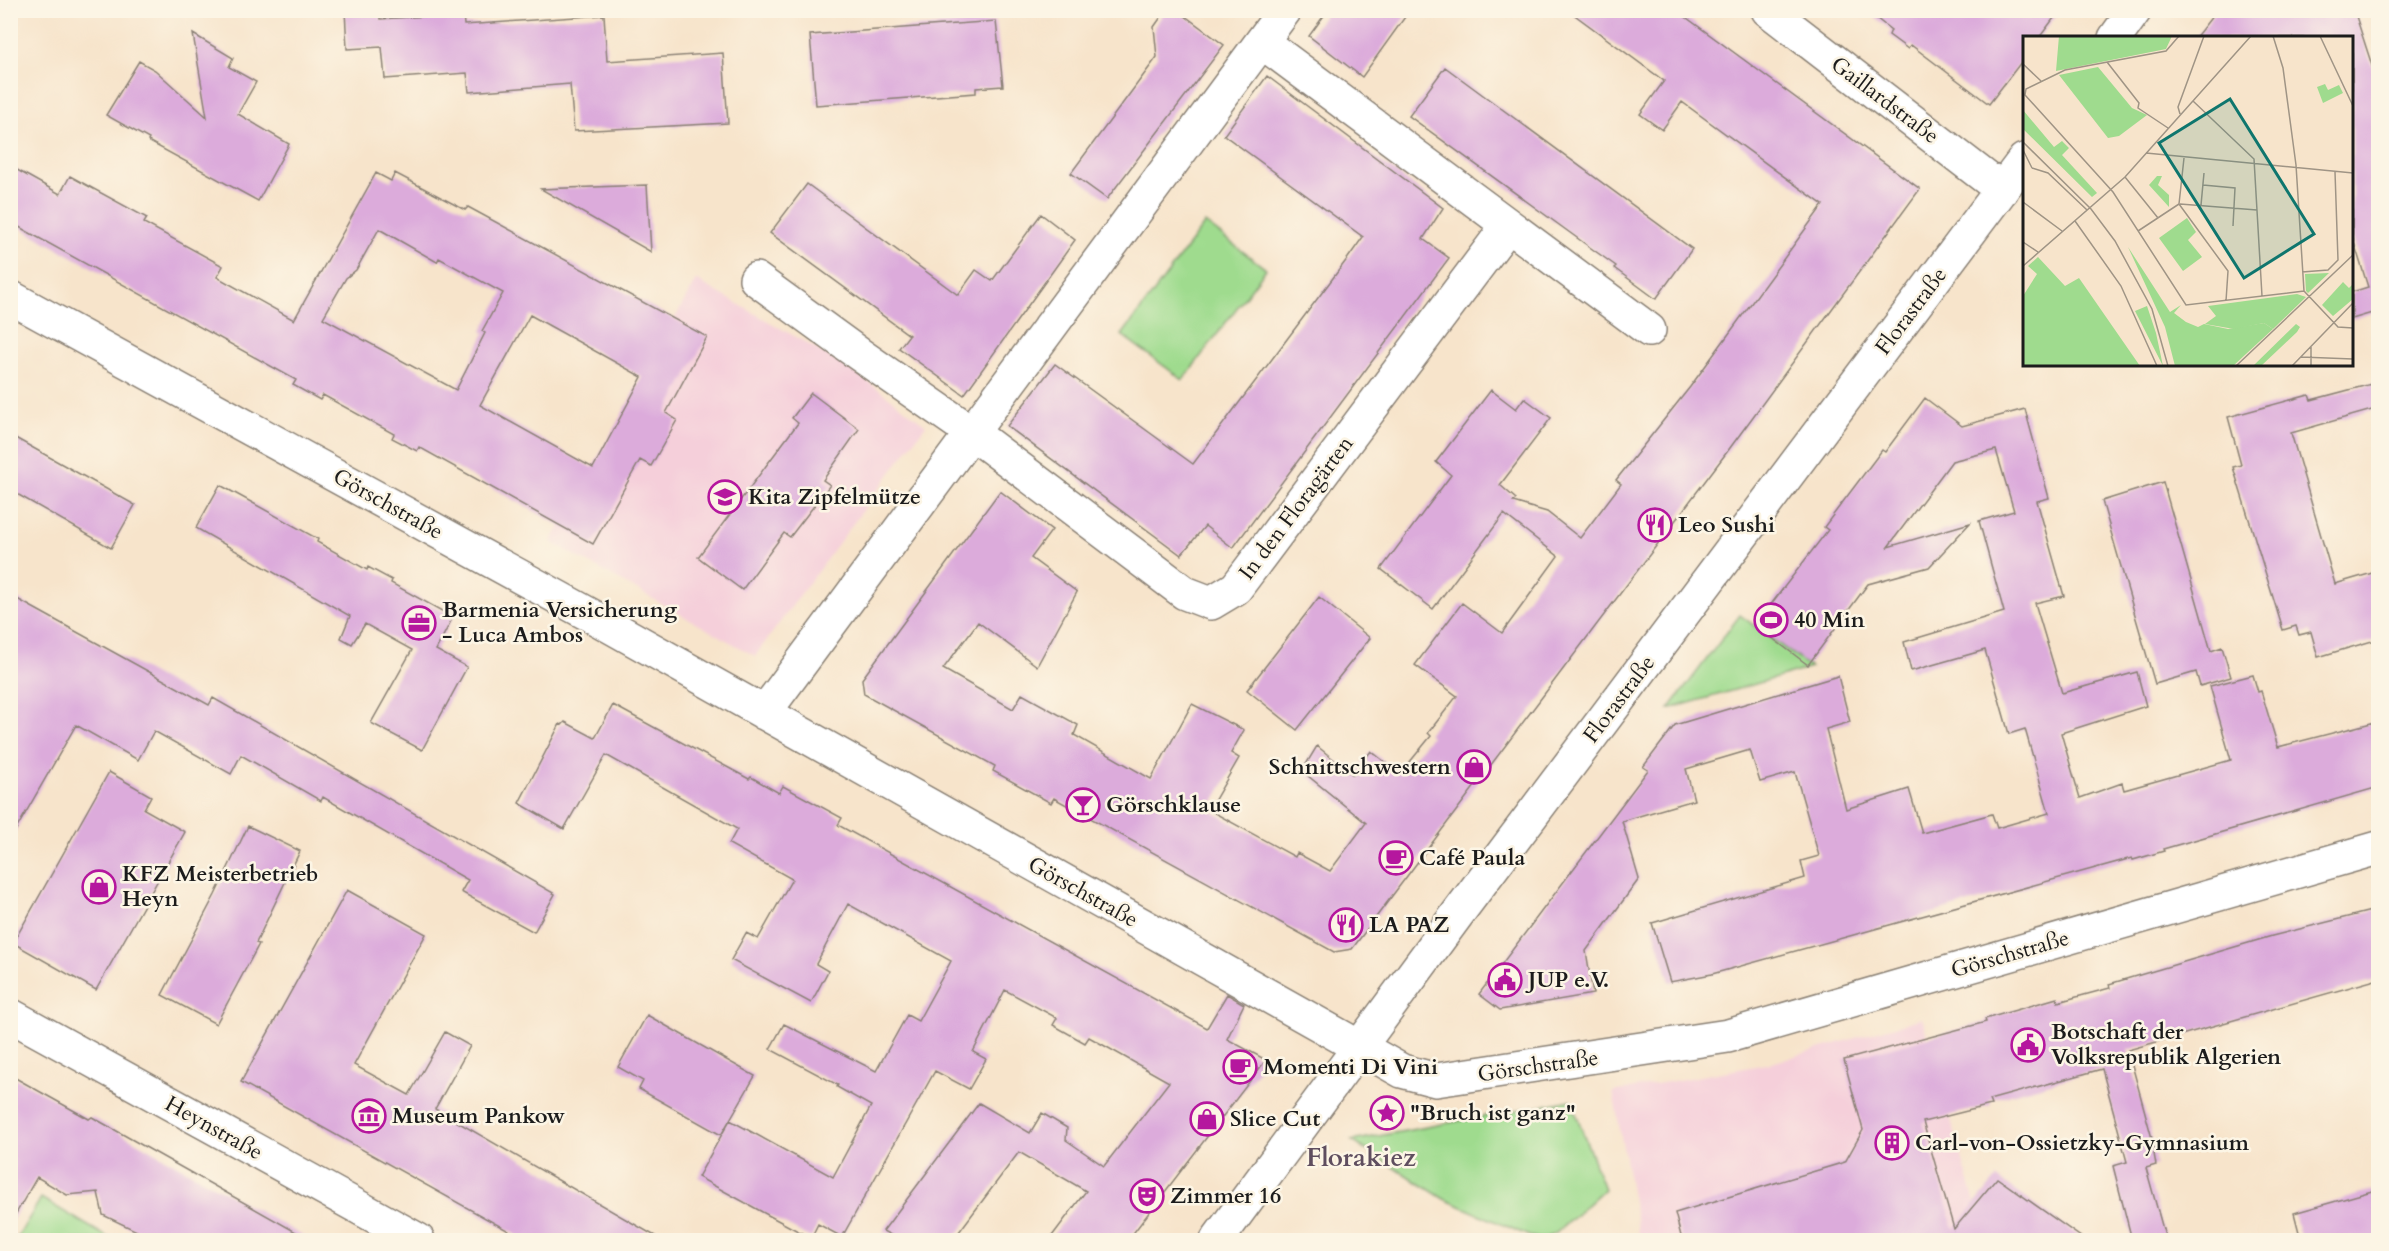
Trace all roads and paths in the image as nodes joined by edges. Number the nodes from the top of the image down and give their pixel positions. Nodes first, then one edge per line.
1 (1285, 10) edge
2 (1768, 10) edge
3 (2135, 10) edge
4 (2116, 36) edge
5 (1262, 42) junction
6 (2023, 163) edge
7 (2002, 190) junction
8 (1507, 227) junction
9 (756, 279) dead end
10 (10, 297) edge
11 (1649, 330) dead end
12 (971, 432) junction
13 (764, 713) junction
14 (2379, 848) edge
15 (10, 1015) edge
16 (1360, 1047) junction
17 (418, 1240) edge
18 (1217, 1240) edge

1 - 5 street
2 - 7 street, Gaillardstraße
3 - 4 street
5 - 8 street
5 - 12 street
6 - 7 street, Florastraße
7 - 16 street, Florastraße
8 - 11 street
8 - 12 street, In den Floragärten
9 - 12 street, In den Floragärten
10 - 13 street, Görschstraße
12 - 13 street
13 - 16 street, Görschstraße
14 - 16 street, Görschstraße
15 - 17 street, Heynstraße
16 - 18 street, Florastraße

